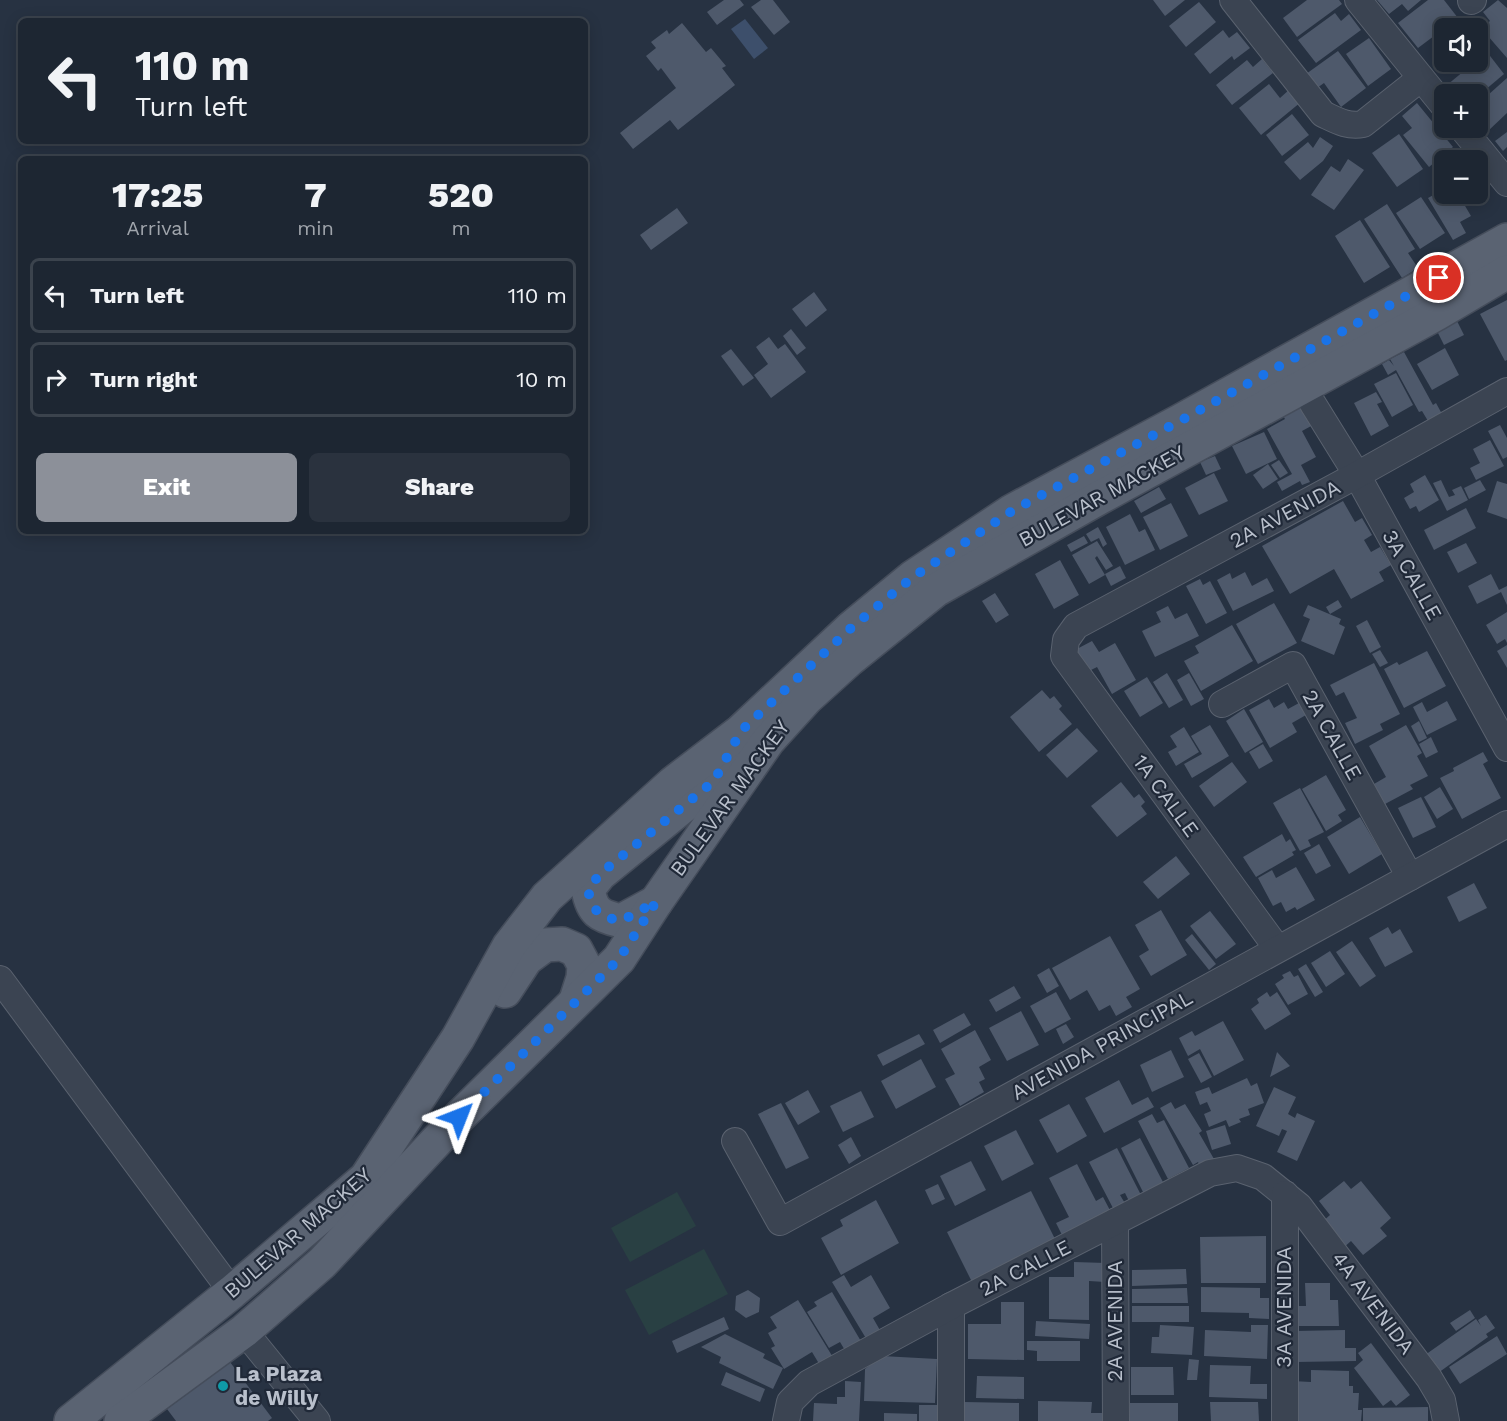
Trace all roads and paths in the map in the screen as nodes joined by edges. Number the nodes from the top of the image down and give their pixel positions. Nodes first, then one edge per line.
1 (1233, 0) edge
2 (1358, 0) edge
3 (1421, 78) junction
4 (1434, 94) edge
5 (1470, 138) edge
6 (1507, 183) edge
7 (1507, 240) edge
8 (1507, 272) edge
9 (1507, 391) edge
10 (1313, 404) dead end
11 (1357, 475) junction
12 (1066, 640) joint
13 (1222, 704) dead end
14 (741, 731) junction
15 (1507, 748) edge
16 (1507, 824) edge
17 (1410, 877) junction
18 (656, 902) junction
19 (1277, 948) junction
20 (0, 979) edge
21 (576, 1000) junction
22 (458, 1038) junction
23 (735, 1140) dead end
24 (1285, 1194) junction
25 (1115, 1222) junction
26 (1329, 1245) junction
27 (1284, 1261) junction
28 (232, 1292) junction
29 (951, 1306) junction
30 (244, 1331) junction
31 (133, 1417) edge
32 (71, 1421) edge
33 (317, 1421) edge
34 (786, 1421) edge
35 (951, 1421) edge
36 (1116, 1421) edge
37 (1284, 1421) edge
38 (1446, 1421) edge

1 - 3 street
2 - 3 street
3 - 4 street
5 - 6 street
7 - 14 main road, BULEVAR MACKEY
8 - 18 main road, BULEVAR MACKEY
9 - 11 street, 2A AVENIDA
10 - 11 street, 3A CALLE
11 - 12 street, 2A AVENIDA
11 - 15 street, 3A CALLE
12 - 19 street, 1A CALLE
13 - 17 street, 2A CALLE
14 - 18 main road
14 - 22 main road, BULEVAR MACKEY
16 - 17 street, AVENIDA PRINCIPAL
17 - 19 street, AVENIDA PRINCIPAL
18 - 21 main road, BULEVAR MACKEY
19 - 23 street, AVENIDA PRINCIPAL
20 - 28 street
21 - 22 main road
21 - 30 main road, BULEVAR MACKEY
22 - 28 main road, BULEVAR MACKEY
24 - 25 street, 2A CALLE
24 - 26 street, 4A AVENIDA
24 - 27 street, 3A AVENIDA
25 - 29 street, 2A CALLE
25 - 36 street, 2A AVENIDA
26 - 27 street
26 - 38 street, 4A AVENIDA
27 - 37 street, 3A AVENIDA
28 - 32 main road, BULEVAR MACKEY
29 - 34 street, 2A CALLE
29 - 35 street
30 - 31 main road, BULEVAR MACKEY
30 - 33 street

